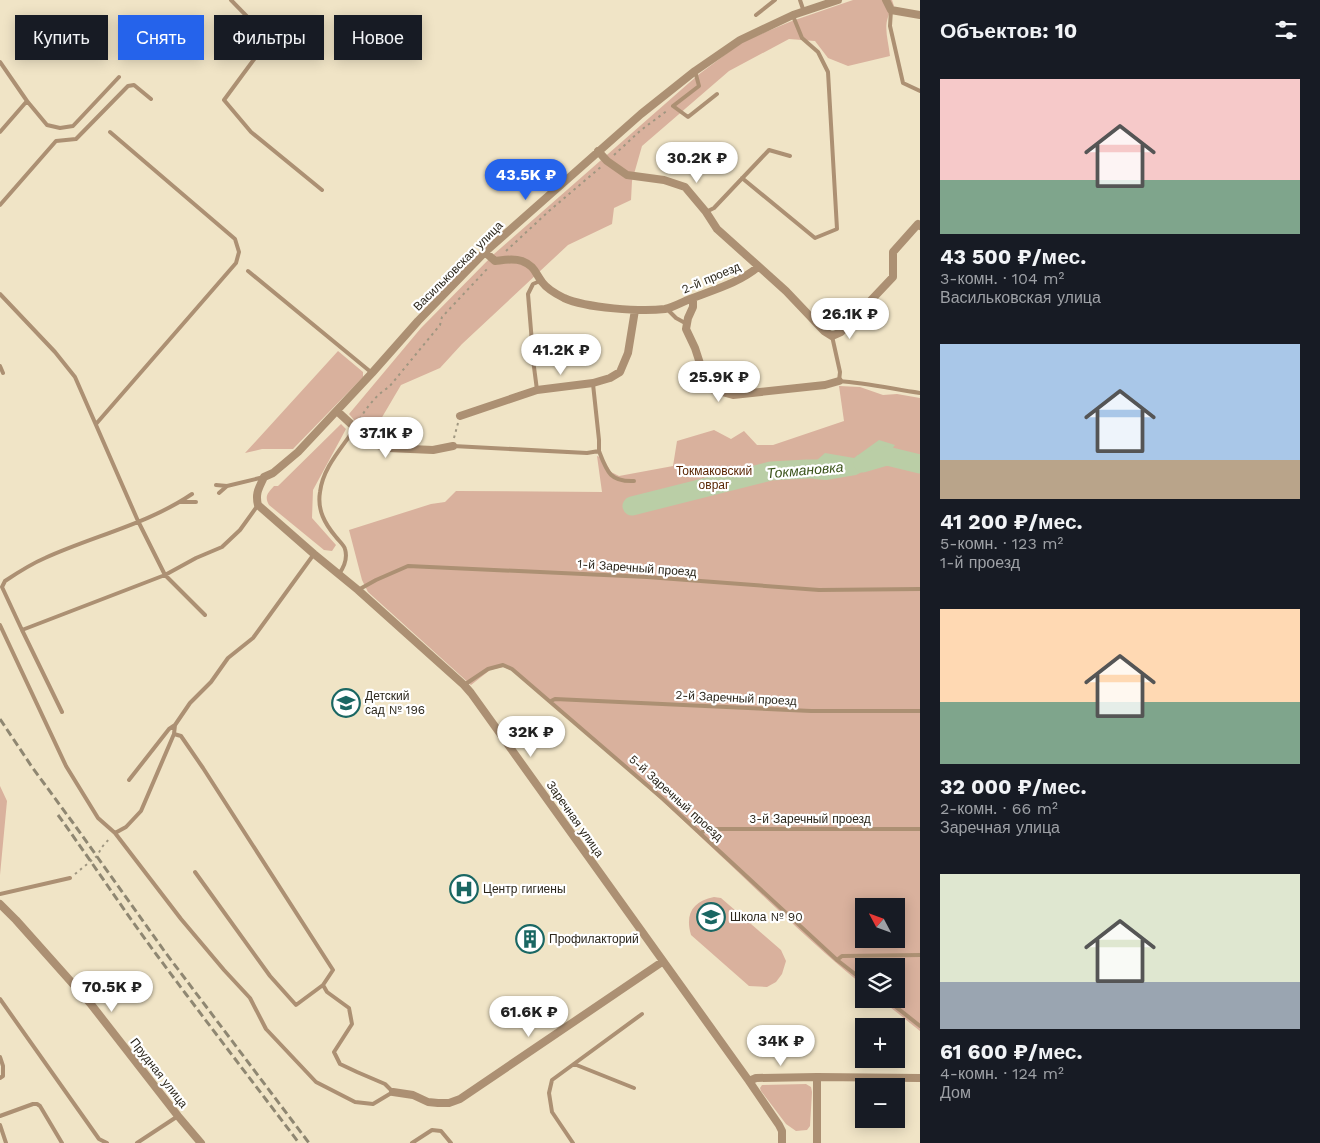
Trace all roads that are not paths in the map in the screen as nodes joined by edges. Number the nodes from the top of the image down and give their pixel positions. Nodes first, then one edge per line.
1 (231, 0) edge
2 (775, 0) edge
3 (800, 0) edge
4 (838, 0) edge
5 (886, 0) edge
6 (891, 10) junction
7 (804, 12) junction
8 (756, 15) dead end
9 (793, 15) junction
10 (920, 15) edge
11 (0, 62) edge
12 (695, 71) junction
13 (118, 77) dead end
14 (920, 90) edge
15 (717, 94) dead end
16 (152, 100) dead end
17 (27, 101) junction
18 (0, 132) edge
19 (110, 132) dead end
20 (598, 151) junction
21 (790, 156) dead end
22 (742, 178) junction
23 (322, 190) dead end
24 (0, 204) edge
25 (706, 212) junction
26 (920, 226) edge
27 (486, 252) junction
28 (758, 266) junction
29 (248, 271) dead end
30 (541, 281) junction
31 (0, 294) edge
32 (694, 298) junction
33 (667, 309) junction
34 (635, 310) junction
35 (687, 324) junction
36 (832, 336) junction
37 (0, 366) edge
38 (3, 373) dead end
39 (372, 373) junction
40 (838, 381) junction
41 (593, 383) junction
42 (537, 390) junction
43 (920, 393) edge
44 (337, 411) junction
45 (460, 416) road end
46 (96, 424) junction
47 (355, 428) junction
48 (453, 446) joint
49 (599, 451) junction
50 (264, 477) junction
51 (634, 481) dead end
52 (216, 485) dead end
53 (227, 486) junction
54 (219, 493) dead end
55 (192, 494) dead end
56 (181, 502) junction
57 (196, 502) dead end
58 (258, 505) junction
59 (138, 522) junction
60 (314, 554) junction
61 (165, 574) junction
62 (339, 574) junction
63 (920, 589) edge
64 (358, 590) junction
65 (205, 615) dead end
66 (0, 625) edge
67 (22, 630) junction
68 (464, 685) junction
69 (551, 701) junction
70 (920, 710) edge
71 (62, 712) dead end
72 (175, 725) junction
73 (174, 734) junction
74 (129, 780) dead end
75 (920, 829) edge
76 (115, 833) junction
77 (701, 834) junction
78 (195, 872) dead end
79 (70, 878) road end
80 (0, 894) edge
81 (0, 904) edge
82 (920, 955) edge
83 (837, 960) junction
84 (662, 962) junction
85 (855, 974) edge
86 (323, 985) junction
87 (0, 999) edge
88 (897, 1008) edge
89 (642, 1014) dead end
90 (920, 1026) edge
91 (0, 1057) edge
92 (574, 1064) junction
93 (818, 1077) junction
94 (0, 1078) edge
95 (920, 1078) edge
96 (749, 1081) junction
97 (634, 1088) dead end
98 (393, 1092) junction
99 (0, 1116) edge
100 (178, 1116) junction
101 (0, 1125) edge
102 (6, 1143) edge
103 (62, 1143) edge
104 (107, 1143) edge
105 (137, 1143) edge
106 (202, 1143) edge
107 (412, 1143) edge
108 (451, 1143) edge
109 (573, 1143) edge
110 (782, 1143) edge
111 (817, 1143) edge

1 - 23 lane
2 - 8 lane
3 - 7 lane
4 - 7 street, Васильковская улица
5 - 6 street
6 - 10 street
6 - 14 lane
7 - 9 street, Васильковская улица
9 - 12 street, Васильковская улица
9 - 22 lane
11 - 17 lane
12 - 15 lane
12 - 20 street, Васильковская улица
13 - 17 lane
16 - 24 lane
17 - 18 lane
19 - 46 lane
20 - 25 street, 2-й проезд
20 - 27 street, Васильковская улица
21 - 22 lane
22 - 25 lane
25 - 28 street, 2-й проезд
26 - 36 street
27 - 30 street, 2-й проезд
27 - 39 street, Васильковская улица
28 - 32 street, 2-й проезд
28 - 36 street
29 - 39 lane
30 - 34 street, 2-й проезд
30 - 42 lane
31 - 46 lane
32 - 33 street, 2-й проезд
32 - 35 street
33 - 34 street, 2-й проезд
33 - 35 lane
34 - 41 street
35 - 40 street
36 - 40 lane
37 - 38 lane
39 - 44 street, Васильковская улица
40 - 43 lane
41 - 42 street
41 - 49 lane
42 - 45 street
44 - 47 street
44 - 50 street, Васильковская улица
46 - 59 lane
47 - 48 street
47 - 62 lane
48 - 49 lane
49 - 51 lane
50 - 53 lane
50 - 58 street
52 - 53 lane
53 - 54 lane
55 - 56 lane
56 - 57 lane
56 - 59 lane
58 - 60 street, Заречная улица
58 - 61 lane
59 - 61 lane
59 - 67 lane
60 - 62 street, Заречная улица
60 - 72 lane
61 - 65 lane
61 - 67 lane
62 - 64 street, Заречная улица
63 - 64 lane, 1-й Заречный проезд
64 - 68 street, Заречная улица
66 - 76 lane
67 - 71 lane
68 - 69 lane, 5-й Заречный проезд
68 - 84 street, Заречная улица
69 - 70 lane, 2-й Заречный проезд
69 - 77 lane, 5-й Заречный проезд
72 - 73 lane
72 - 74 lane
73 - 76 lane
73 - 86 lane
75 - 77 lane, 3-й Заречный проезд
76 - 98 lane
77 - 83 lane, 5-й Заречный проезд
78 - 86 lane
79 - 80 lane
81 - 100 street, Прудная улица
82 - 83 lane
83 - 85 lane, 5-й Заречный проезд
84 - 96 street, Заречная улица
84 - 98 street
86 - 98 lane
87 - 104 lane
88 - 90 lane
89 - 92 lane
91 - 94 lane
92 - 97 lane
92 - 109 lane
93 - 95 street
93 - 96 street
93 - 111 street
96 - 110 street, Заречная улица
99 - 103 lane
100 - 105 lane
100 - 106 street, Прудная улица
101 - 102 lane
107 - 108 lane

